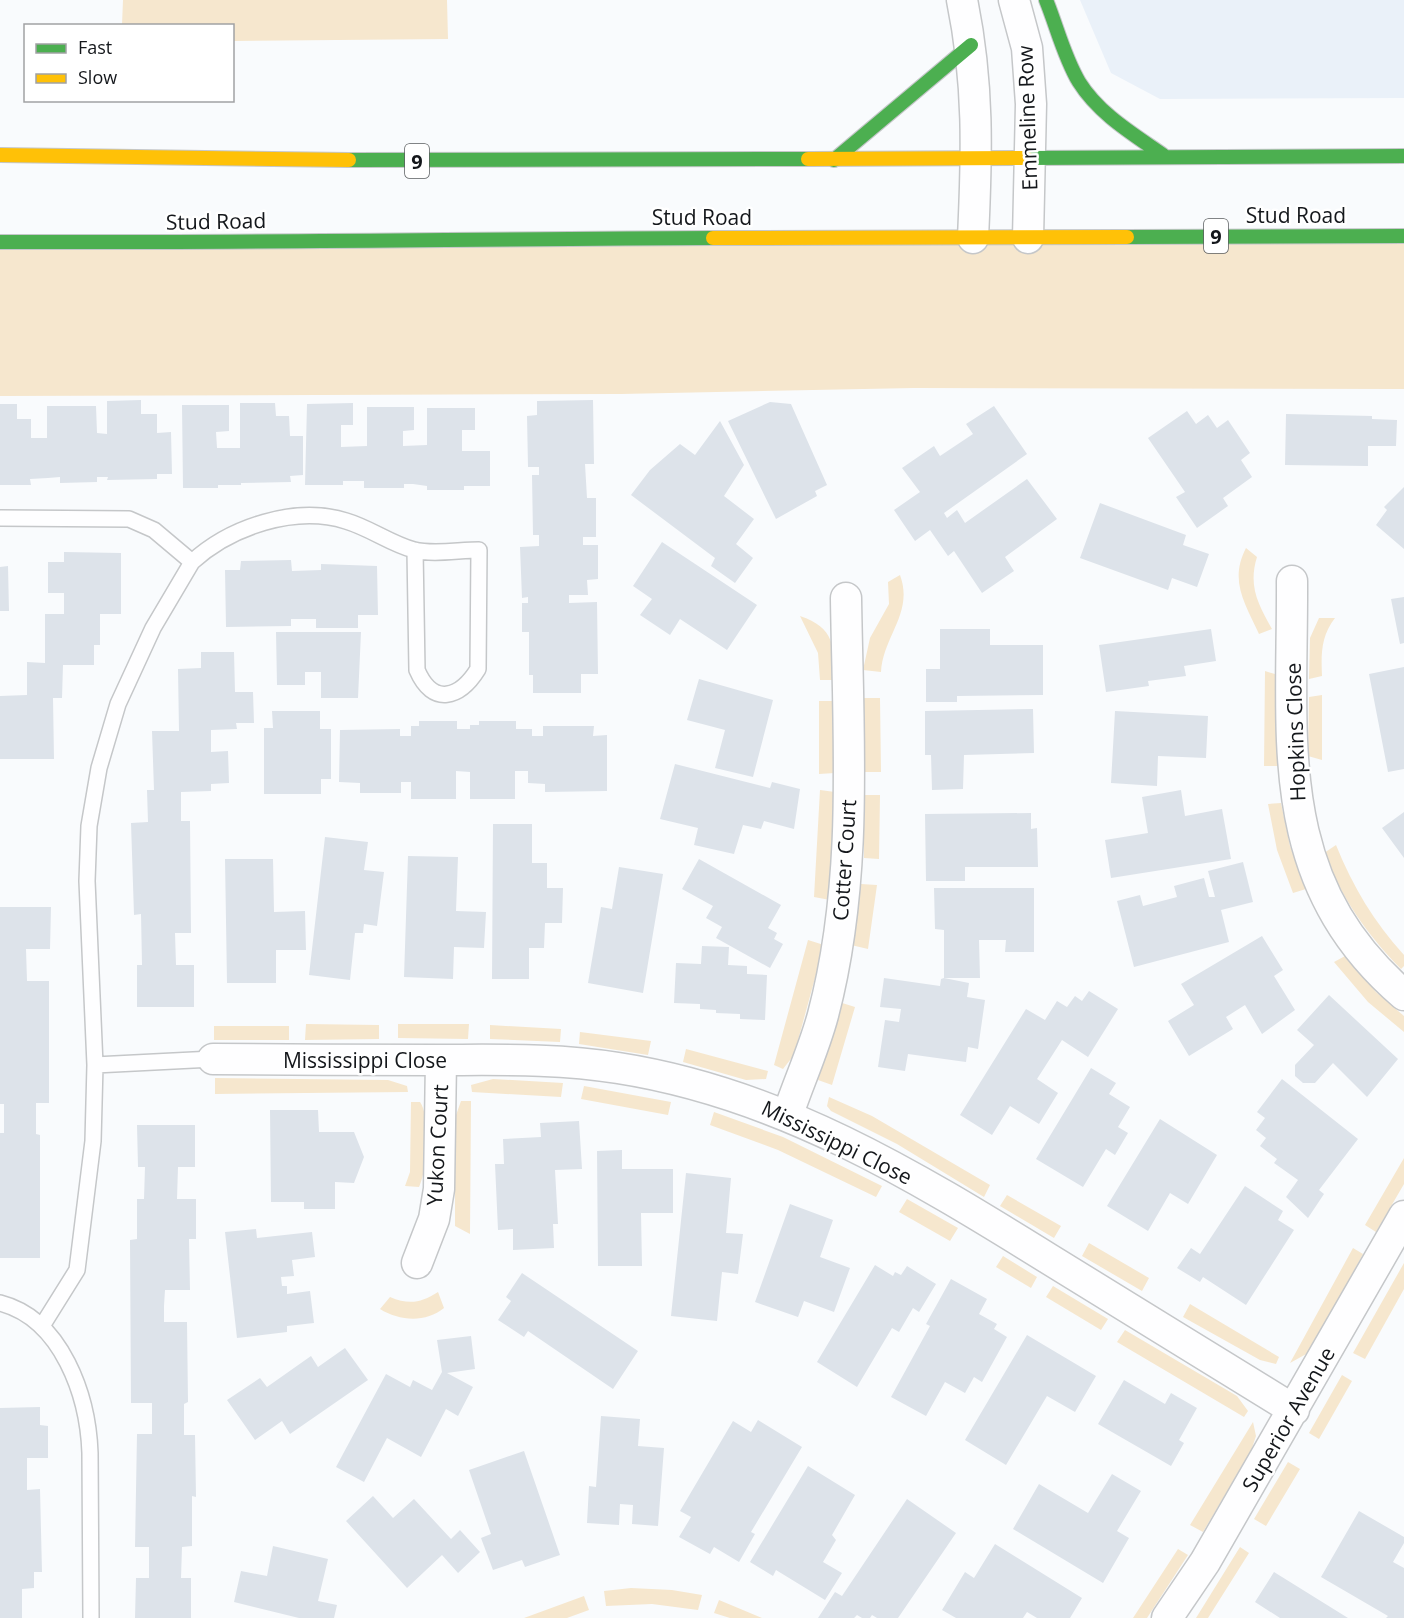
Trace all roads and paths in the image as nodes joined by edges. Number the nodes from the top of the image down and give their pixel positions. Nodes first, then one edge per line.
1 (962, 0) edge
2 (1014, 0) edge
3 (1046, 0) edge
4 (971, 45) junction
5 (0, 155) edge
6 (1163, 156) junction
7 (1404, 156) edge
8 (1030, 157) junction
9 (977, 158) junction
10 (834, 160) junction
11 (1404, 236) edge
12 (973, 238) junction
13 (1028, 238) junction
14 (0, 242) edge
15 (0, 518) edge
16 (415, 550) junction
17 (192, 562) junction
18 (1292, 581) dead end
19 (846, 597) dead end
20 (1404, 995) edge
21 (213, 1059) joint
22 (441, 1060) junction
23 (95, 1065) junction
24 (788, 1114) junction
25 (1404, 1216) edge
26 (417, 1263) dead end
27 (0, 1303) edge
28 (42, 1326) junction
29 (1294, 1410) junction
30 (91, 1618) edge
31 (1167, 1618) edge

1 - 4 street
2 - 8 street, Emmeline Row
3 - 6 highway
4 - 9 street
4 - 10 highway
5 - 10 highway, 9
6 - 7 highway, 9
6 - 8 highway, 9
8 - 9 highway, 9
8 - 13 street, Emmeline Row
9 - 10 highway, 9
9 - 12 street
11 - 13 highway, Stud Road / 9
12 - 13 highway, Stud Road / 9
12 - 14 highway, Stud Road / 9
15 - 17 lane
16 - 16 lane
16 - 17 lane
17 - 23 lane
18 - 20 street, Hopkins Close
19 - 24 street, Cotter Court
21 - 22 street, Mississippi Close
21 - 23 lane
22 - 24 street, Mississippi Close
22 - 26 street, Yukon Court
23 - 28 lane
24 - 29 street, Mississippi Close
25 - 29 street, Superior Avenue
27 - 28 lane
28 - 30 lane
29 - 31 street, Superior Avenue

